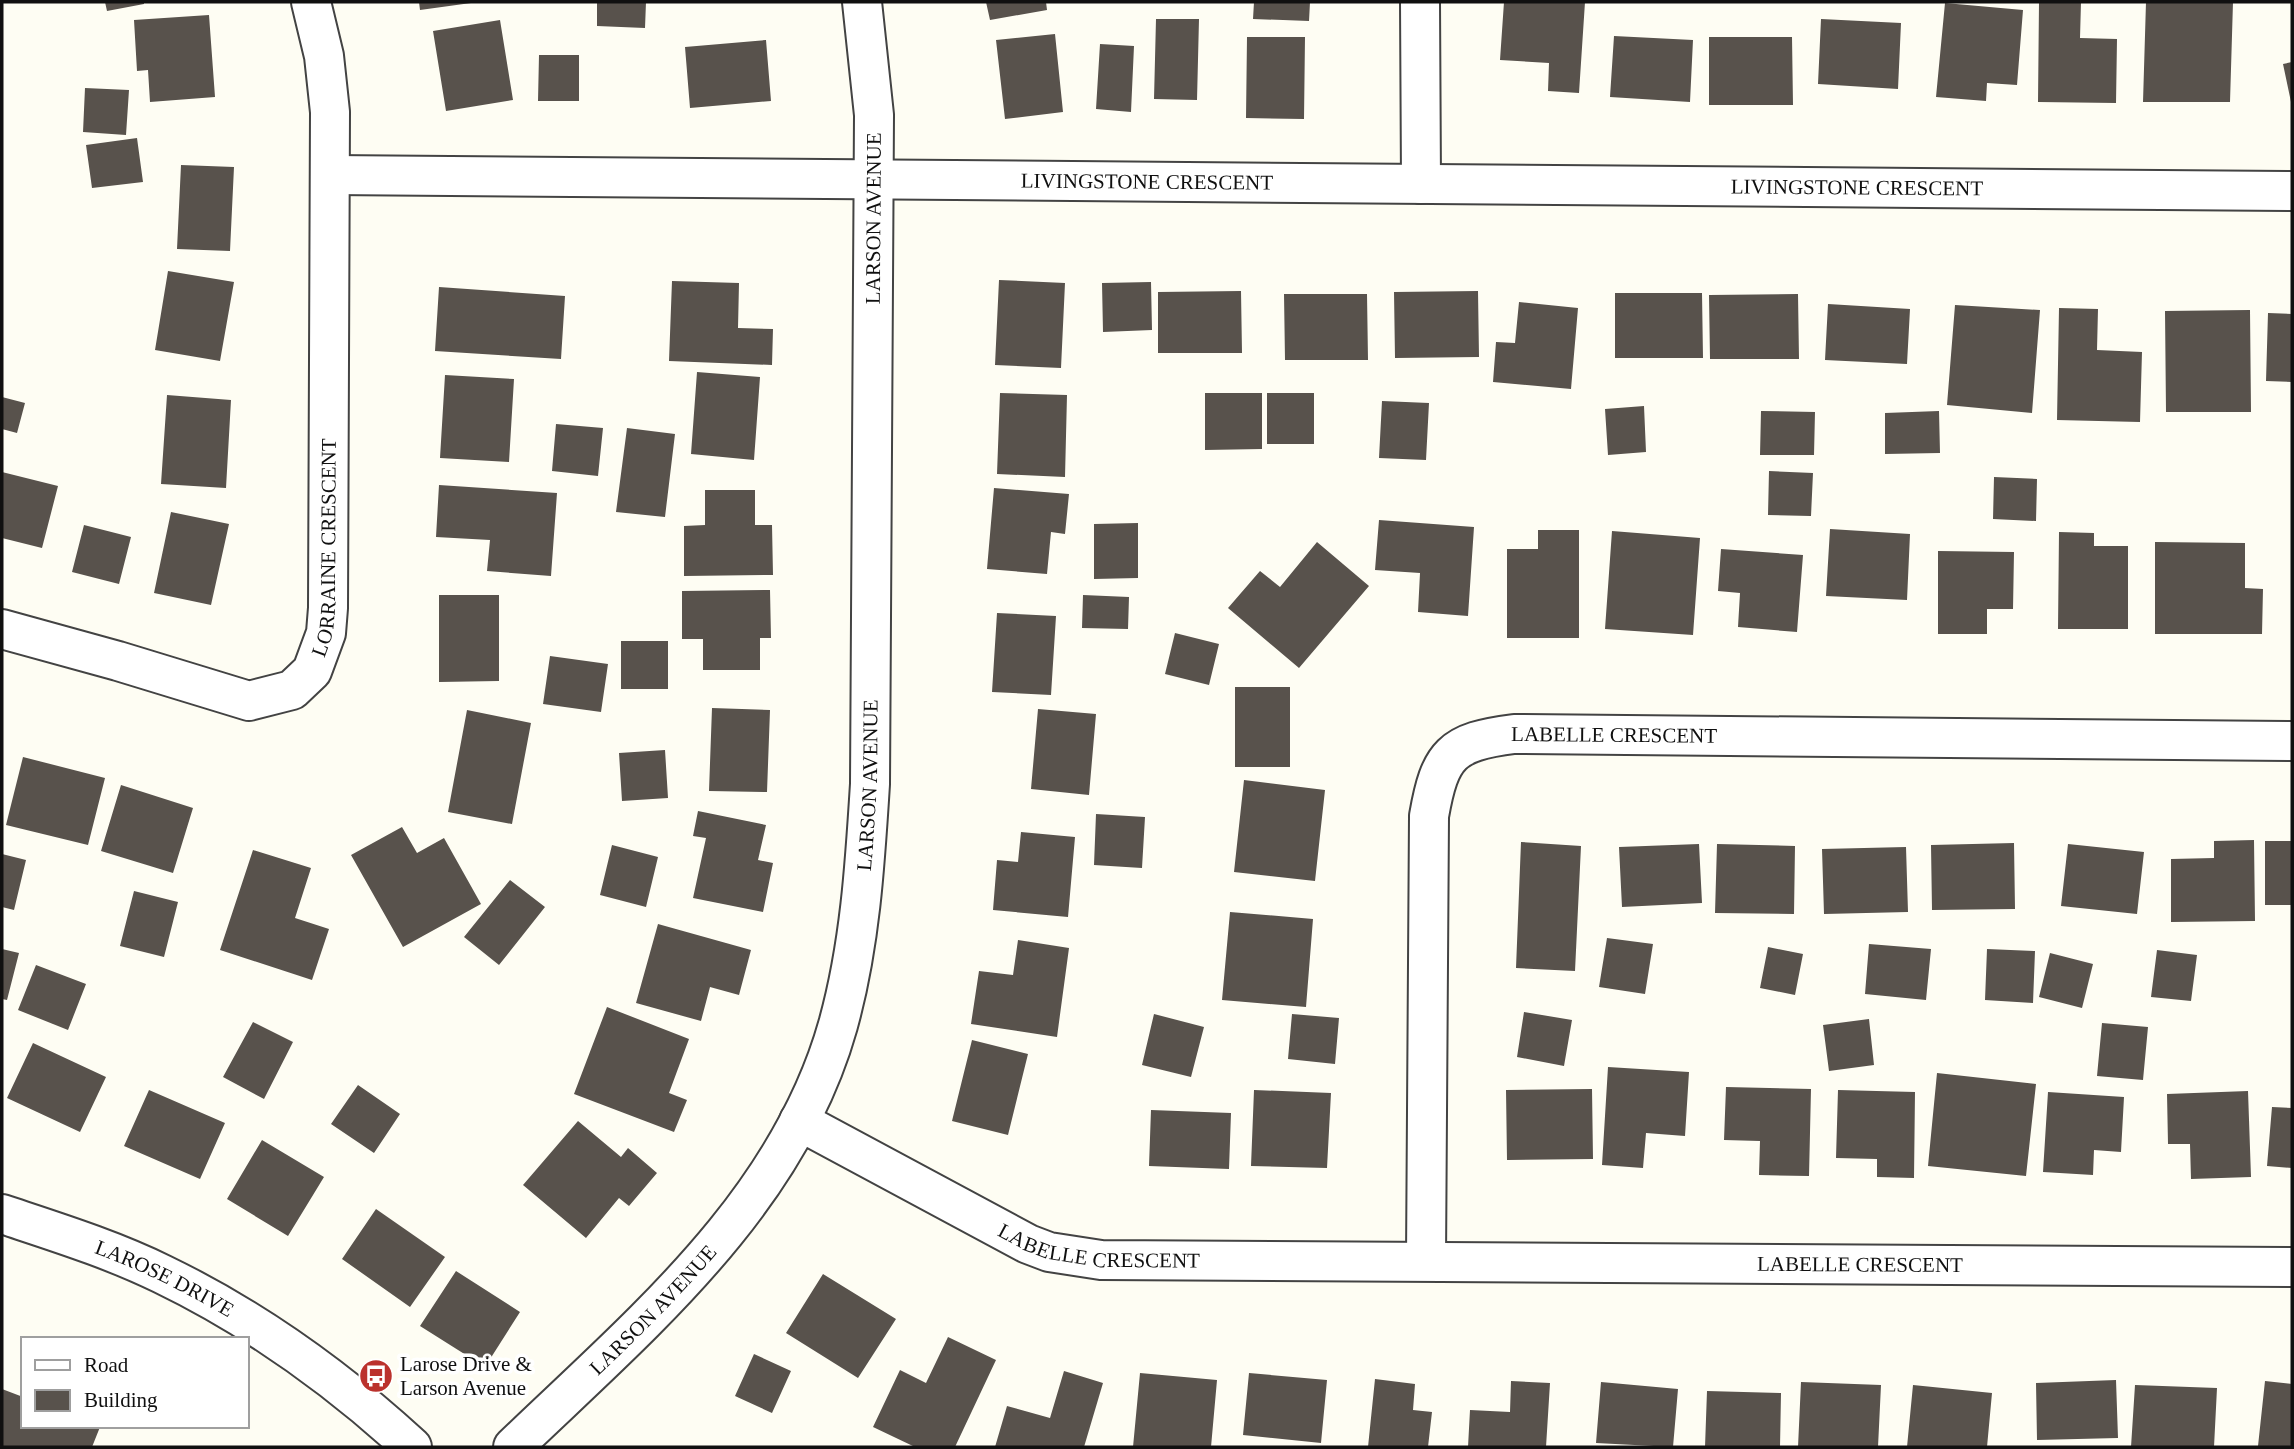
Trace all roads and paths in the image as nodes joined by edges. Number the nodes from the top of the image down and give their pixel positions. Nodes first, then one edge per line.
1 (311, 2) edge
2 (863, 2) edge
3 (1420, 2) edge
4 (331, 175) junction
5 (874, 178) junction
6 (1420, 184) junction
7 (2292, 191) edge
8 (2, 629) edge
9 (2292, 741) edge
10 (799, 1121) junction
11 (2, 1214) edge
12 (1426, 1260) junction
13 (2292, 1267) edge
14 (412, 1447) edge
15 (513, 1447) edge

1 - 4 street, LORRAINE CRESCENT
2 - 5 street, LARSON AVENUE
3 - 6 street
4 - 5 street
4 - 8 street, LORRAINE CRESCENT
5 - 6 street, LIVINGSTONE CRESCENT
5 - 10 street, LARSON AVENUE
6 - 7 street, LIVINGSTONE CRESCENT
9 - 12 street, LABELLE CRESCENT
10 - 12 street, LABELLE CRESCENT
10 - 15 street, LARSON AVENUE
11 - 14 street, LAROSE DRIVE
12 - 13 street, LABELLE CRESCENT

